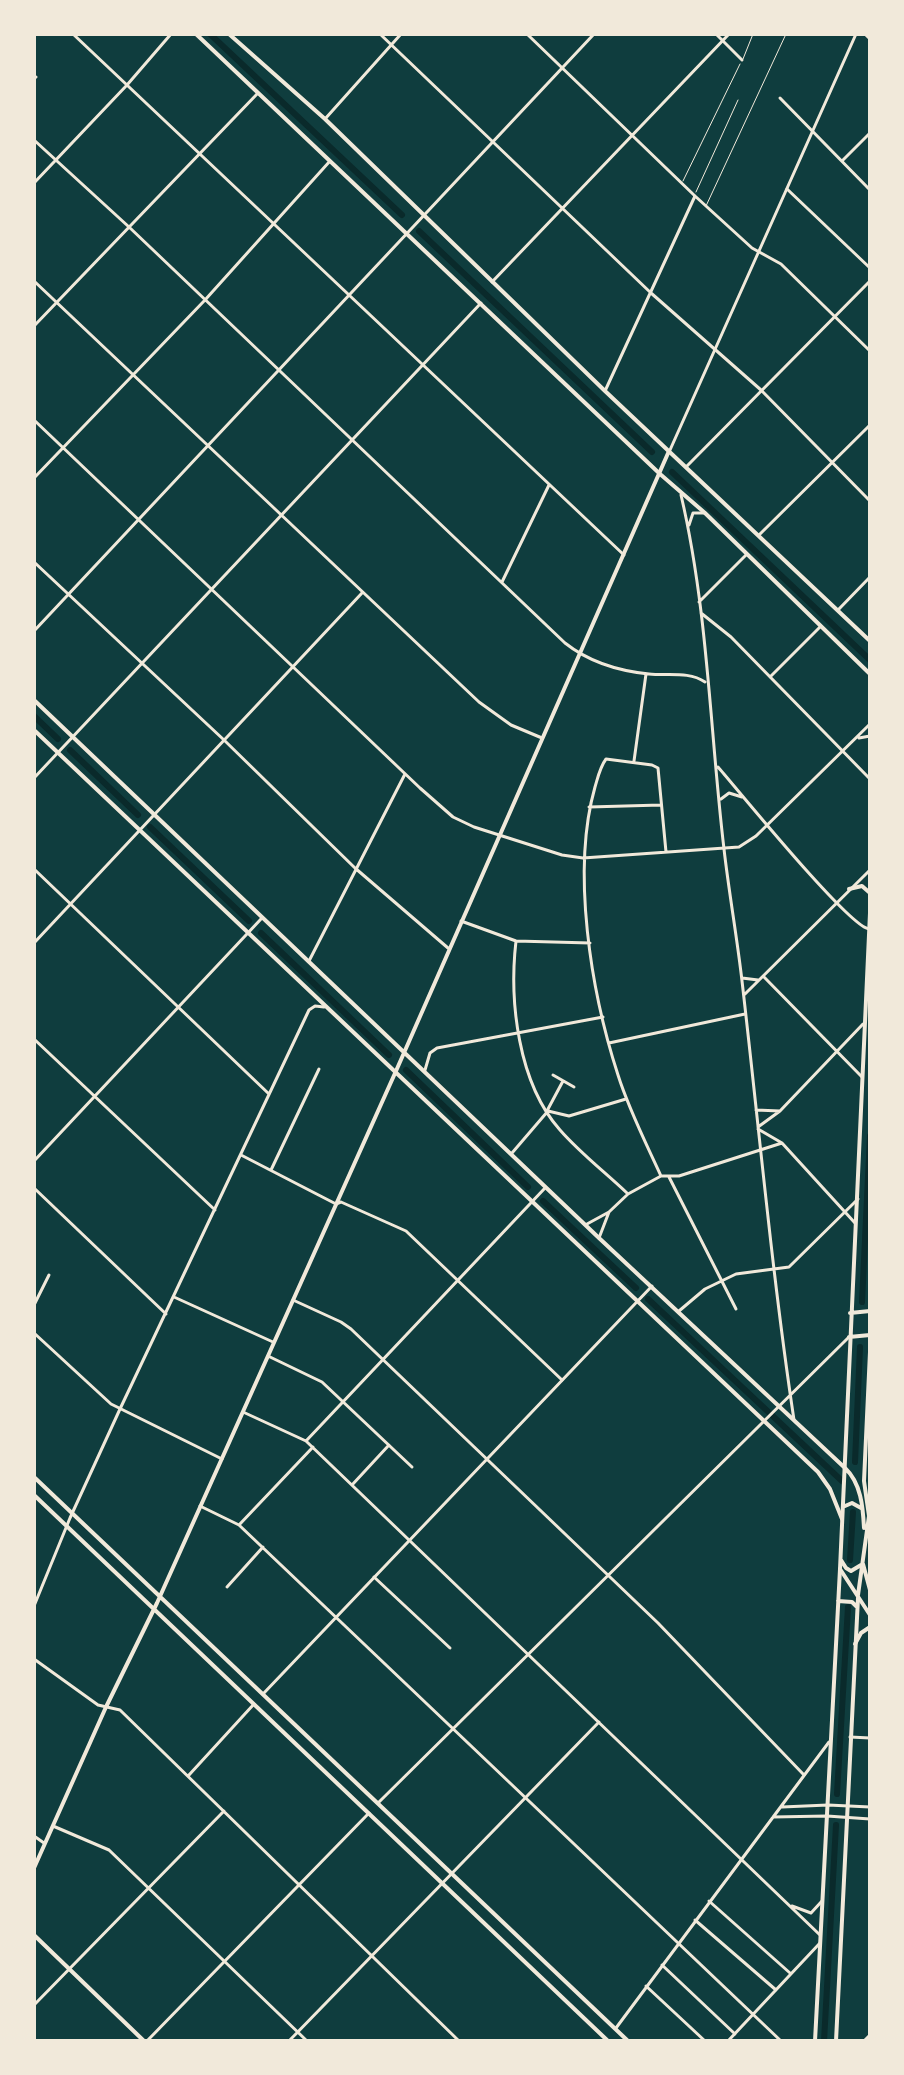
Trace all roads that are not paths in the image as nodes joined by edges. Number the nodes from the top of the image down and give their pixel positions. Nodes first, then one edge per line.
1 (73, 34) edge
2 (171, 34) edge
3 (196, 34) edge
4 (229, 34) edge
5 (380, 34) edge
6 (401, 34) edge
7 (527, 34) edge
8 (594, 34) edge
9 (716, 34) edge
10 (729, 34) edge
11 (753, 34) edge
12 (786, 34) edge
13 (856, 34) edge
14 (865, 34) edge
15 (870, 39) edge
16 (723, 41) junction
17 (391, 45) junction
18 (742, 60) junction
19 (562, 68) junction
20 (127, 85) junction
21 (258, 93) junction
22 (780, 98) dead end
23 (738, 100) dead end
24 (325, 119) junction
25 (813, 132) junction
26 (870, 133) edge
27 (633, 135) junction
28 (34, 140) edge
29 (493, 142) junction
30 (201, 154) junction
31 (55, 160) junction
32 (330, 161) junction
33 (842, 161) junction
34 (34, 183) edge
35 (682, 184) junction
36 (787, 189) junction
37 (870, 190) edge
38 (695, 196) junction
39 (706, 206) junction
40 (562, 209) junction
41 (421, 218) junction
42 (272, 224) junction
43 (129, 227) junction
44 (408, 232) junction
45 (760, 251) junction
46 (870, 268) edge
47 (34, 281) edge
48 (870, 281) edge
49 (492, 282) junction
50 (651, 293) junction
51 (348, 296) junction
52 (205, 300) junction
53 (55, 302) junction
54 (481, 303) junction
55 (836, 315) junction
56 (34, 326) edge
57 (716, 350) junction
58 (870, 351) edge
59 (422, 366) junction
60 (279, 370) junction
61 (133, 373) junction
62 (761, 390) junction
63 (605, 391) junction
64 (34, 420) edge
65 (870, 425) edge
66 (352, 441) junction
67 (208, 445) junction
68 (63, 449) junction
69 (669, 451) junction
70 (831, 463) junction
71 (686, 467) junction
72 (660, 474) junction
73 (34, 478) edge
74 (549, 485) junction
75 (681, 492) junction
76 (870, 501) edge
77 (705, 513) junction
78 (281, 516) junction
79 (139, 519) junction
80 (689, 529) junction
81 (758, 536) junction
82 (747, 554) junction
83 (624, 555) junction
84 (34, 562) edge
85 (870, 577) edge
86 (501, 584) junction
87 (212, 589) junction
88 (362, 593) junction
89 (68, 595) junction
90 (699, 602) junction
91 (838, 610) junction
92 (701, 613) junction
93 (821, 626) junction
94 (34, 631) edge
95 (870, 641) edge
96 (580, 654) junction
97 (141, 664) junction
98 (293, 667) junction
99 (646, 674) junction
100 (870, 674) edge
101 (770, 677) junction
102 (707, 683) junction
103 (34, 700) edge
104 (870, 724) edge
105 (34, 730) edge
106 (870, 736) edge
107 (73, 737) junction
108 (542, 738) junction
109 (856, 739) junction
110 (224, 740) junction
111 (842, 752) junction
112 (58, 753) junction
113 (634, 761) junction
114 (716, 765) junction
115 (405, 774) junction
116 (34, 778) edge
117 (870, 779) edge
118 (746, 799) junction
119 (719, 801) junction
120 (661, 805) junction
121 (589, 807) junction
122 (155, 815) junction
123 (768, 825) junction
124 (140, 831) junction
125 (498, 837) junction
126 (723, 848) junction
127 (666, 853) junction
128 (583, 858) junction
129 (355, 868) junction
130 (34, 869) edge
131 (870, 870) edge
132 (849, 889) junction
133 (870, 893) edge
134 (836, 902) junction
135 (71, 905) junction
136 (870, 913) edge
137 (263, 917) junction
138 (460, 920) junction
139 (869, 929) edge
140 (250, 933) junction
141 (516, 941) junction
142 (34, 943) edge
143 (590, 943) junction
144 (448, 948) junction
145 (309, 961) junction
146 (742, 978) junction
147 (763, 978) junction
148 (744, 996) junction
149 (180, 1008) junction
150 (327, 1008) junction
151 (745, 1014) junction
152 (603, 1017) junction
153 (863, 1024) junction
154 (520, 1032) junction
155 (34, 1039) edge
156 (609, 1043) junction
157 (404, 1051) junction
158 (837, 1052) junction
159 (319, 1069) dead end
160 (425, 1070) junction
161 (396, 1071) junction
162 (553, 1075) dead end
163 (862, 1077) junction
164 (563, 1081) junction
165 (574, 1087) dead end
166 (269, 1094) junction
167 (96, 1096) junction
168 (626, 1099) junction
169 (756, 1110) junction
170 (548, 1111) junction
171 (780, 1111) junction
172 (758, 1128) junction
173 (782, 1143) junction
174 (761, 1149) junction
175 (511, 1154) junction
176 (241, 1155) junction
177 (34, 1161) edge
178 (271, 1170) junction
179 (661, 1176) junction
180 (668, 1177) junction
181 (34, 1188) edge
182 (546, 1188) junction
183 (628, 1194) junction
184 (858, 1199) junction
185 (532, 1202) junction
186 (336, 1204) junction
187 (215, 1210) junction
188 (843, 1211) junction
189 (609, 1212) junction
190 (582, 1222) junction
191 (857, 1226) junction
192 (599, 1238) junction
193 (774, 1268) junction
194 (49, 1275) dead end
195 (459, 1280) junction
196 (721, 1280) junction
197 (652, 1286) junction
198 (174, 1297) junction
199 (293, 1300) junction
200 (639, 1300) junction
201 (34, 1305) edge
202 (736, 1309) dead end
203 (679, 1311) junction
204 (870, 1311) edge
205 (850, 1313) junction
206 (166, 1314) junction
207 (34, 1333) edge
208 (870, 1335) edge
209 (849, 1337) junction
210 (274, 1342) junction
211 (870, 1352) edge
212 (268, 1356) junction
213 (382, 1359) junction
214 (562, 1380) junction
215 (790, 1394) junction
216 (344, 1400) junction
217 (777, 1407) junction
218 (120, 1409) junction
219 (243, 1412) junction
220 (766, 1419) junction
221 (794, 1420) junction
222 (306, 1441) junction
223 (389, 1445) junction
224 (313, 1447) junction
225 (222, 1459) junction
226 (487, 1459) junction
227 (412, 1467) dead end
228 (845, 1468) junction
229 (34, 1477) edge
230 (352, 1485) junction
231 (34, 1495) edge
232 (200, 1506) junction
233 (843, 1509) junction
234 (72, 1513) junction
235 (864, 1513) junction
236 (842, 1521) junction
237 (239, 1525) junction
238 (68, 1527) junction
239 (865, 1532) junction
240 (410, 1540) junction
241 (263, 1547) junction
242 (840, 1558) junction
243 (862, 1563) junction
244 (840, 1569) junction
245 (609, 1575) junction
246 (374, 1577) junction
247 (227, 1587) dead end
248 (870, 1590) edge
249 (160, 1596) junction
250 (858, 1598) junction
251 (838, 1601) junction
252 (34, 1606) edge
253 (857, 1608) junction
254 (154, 1609) junction
255 (870, 1615) edge
256 (336, 1617) junction
257 (870, 1627) edge
258 (855, 1644) junction
259 (450, 1648) dead end
260 (529, 1654) junction
261 (34, 1659) edge
262 (263, 1694) junction
263 (254, 1704) junction
264 (106, 1707) junction
265 (599, 1722) junction
266 (453, 1729) junction
267 (850, 1737) junction
268 (870, 1738) edge
269 (831, 1739) junction
270 (804, 1775) junction
271 (188, 1776) junction
272 (526, 1798) junction
273 (378, 1803) junction
274 (828, 1805) junction
275 (847, 1806) junction
276 (780, 1807) junction
277 (870, 1807) edge
278 (224, 1811) junction
279 (369, 1813) junction
280 (827, 1816) junction
281 (773, 1817) junction
282 (846, 1817) junction
283 (870, 1819) edge
284 (53, 1826) junction
285 (34, 1836) edge
286 (45, 1843) junction
287 (741, 1859) junction
288 (34, 1868) edge
289 (451, 1873) junction
290 (442, 1883) junction
291 (299, 1885) junction
292 (148, 1888) junction
293 (822, 1900) junction
294 (709, 1901) junction
295 (789, 1905) junction
296 (695, 1920) junction
297 (34, 1935) edge
298 (820, 1935) junction
299 (678, 1943) junction
300 (820, 1943) junction
301 (372, 1956) junction
302 (224, 1961) junction
303 (662, 1965) junction
304 (69, 1969) junction
305 (791, 1974) junction
306 (646, 1986) junction
307 (776, 1990) junction
308 (34, 2005) edge
309 (753, 2014) junction
310 (615, 2029) junction
311 (298, 2032) junction
312 (735, 2034) junction
313 (870, 2035) edge
314 (146, 2041) edge
315 (289, 2041) edge
316 (307, 2041) edge
317 (459, 2041) edge
318 (608, 2041) edge
319 (628, 2041) edge
320 (705, 2041) edge
321 (728, 2041) edge
322 (781, 2041) edge
323 (815, 2041) edge
324 (836, 2041) edge
325 (864, 2041) edge

1 - 20 street
2 - 20 street
3 - 21 main road
4 - 24 main road
5 - 17 street
6 - 17 street
7 - 19 street
8 - 19 street
9 - 16 street
10 - 16 street
11 - 18 lane
12 - 39 lane
13 - 25 street
14 - 15 street
16 - 18 street
16 - 27 street
17 - 24 street
17 - 29 street
18 - 35 lane
19 - 27 street
19 - 29 street
20 - 30 street
20 - 31 street
21 - 30 street
21 - 32 main road
22 - 25 street
23 - 38 lane
24 - 41 main road
25 - 33 street
25 - 36 street
26 - 33 street
27 - 35 street
27 - 40 street
28 - 31 street
29 - 40 street
29 - 41 street
30 - 42 street
30 - 43 street
31 - 34 street
31 - 43 street
32 - 42 street
32 - 44 main road
33 - 37 street
35 - 38 street
36 - 45 street
36 - 46 street
38 - 39 street
38 - 50 street
39 - 45 street
40 - 49 street
40 - 50 street
41 - 44 street
41 - 49 main road
42 - 51 street
42 - 52 street
43 - 52 street
43 - 53 street
44 - 51 street
44 - 54 main road
45 - 55 street
45 - 57 street
47 - 53 street
48 - 55 street
49 - 63 main road
50 - 57 street
50 - 63 street
51 - 59 street
51 - 60 street
52 - 60 street
52 - 61 street
53 - 56 street
53 - 61 street
54 - 59 street
54 - 72 main road
55 - 58 street
55 - 62 street
57 - 62 street
57 - 69 street
59 - 66 street
59 - 74 street
60 - 66 street
60 - 67 street
61 - 67 street
61 - 68 street
62 - 70 street
62 - 71 street
63 - 69 main road
64 - 68 street
65 - 70 street
66 - 78 street
66 - 86 street
67 - 78 street
67 - 79 street
68 - 73 street
68 - 79 street
69 - 71 main road
69 - 72 main road
70 - 76 street
70 - 81 street
71 - 81 main road
72 - 75 main road
72 - 83 main road
74 - 83 street
74 - 86 street
75 - 77 main road
75 - 80 street
77 - 80 street
77 - 82 main road
78 - 87 street
78 - 88 street
79 - 87 street
79 - 89 street
80 - 90 street
81 - 91 main road
82 - 90 street
82 - 93 main road
83 - 96 main road
84 - 89 street
85 - 91 street
86 - 96 street
87 - 97 street
87 - 98 street
88 - 98 street
88 - 108 street
89 - 94 street
89 - 97 street
90 - 92 street
91 - 95 main road
92 - 101 street
92 - 102 street
93 - 100 main road
93 - 101 street
96 - 99 street
96 - 108 main road
97 - 107 street
97 - 110 street
98 - 110 street
98 - 115 street
99 - 102 street
99 - 113 street
101 - 111 street
102 - 114 street
103 - 107 main road
104 - 109 street
105 - 112 main road
106 - 109 street
107 - 112 street
107 - 122 main road
108 - 125 main road
109 - 111 street
110 - 122 street
110 - 129 street
111 - 117 street
111 - 123 street
112 - 116 street
112 - 124 main road
113 - 120 street
113 - 121 street
114 - 118 street
114 - 119 street
115 - 125 street
115 - 129 street
118 - 119 street
118 - 123 street
119 - 126 street
120 - 121 street
120 - 127 street
121 - 128 street
122 - 124 street
122 - 137 main road
123 - 126 street
123 - 134 street
124 - 135 street
124 - 140 main road
125 - 128 street
125 - 138 main road
126 - 127 street
126 - 146 street
127 - 128 street
128 - 143 street
129 - 144 street
129 - 145 street
130 - 135 street
131 - 132 street
132 - 133 main road
132 - 134 street
134 - 139 street
134 - 147 street
135 - 142 street
135 - 149 street
136 - 139 main road
137 - 140 street
137 - 145 main road
138 - 141 street
138 - 144 main road
139 - 153 main road
140 - 149 street
140 - 150 main road
141 - 143 street
141 - 154 street
143 - 152 street
144 - 157 main road
145 - 157 main road
146 - 147 street
146 - 148 street
147 - 148 street
147 - 158 street
148 - 151 street
149 - 166 street
149 - 167 street
150 - 161 main road
150 - 166 street
151 - 156 street
151 - 169 street
152 - 154 street
152 - 156 street
153 - 158 street
153 - 163 main road
154 - 160 street
154 - 170 street
155 - 167 street
156 - 168 street
157 - 160 main road
157 - 161 main road
158 - 163 street
158 - 171 street
159 - 178 street
160 - 175 main road
161 - 185 main road
161 - 186 main road
162 - 164 street
163 - 184 main road
164 - 165 street
164 - 170 street
166 - 176 street
167 - 177 street
167 - 187 street
168 - 170 street
168 - 179 street
169 - 171 street
169 - 172 street
170 - 175 street
170 - 183 street
171 - 172 street
172 - 173 street
172 - 174 street
173 - 174 street
173 - 188 street
174 - 180 street
174 - 193 street
175 - 182 main road
176 - 178 street
176 - 187 street
178 - 186 street
179 - 180 street
179 - 183 street
180 - 196 street
181 - 206 street
182 - 185 street
182 - 190 main road
183 - 189 street
184 - 188 street
184 - 191 main road
185 - 195 street
185 - 200 main road
186 - 195 street
186 - 199 main road
187 - 198 street
188 - 191 street
188 - 193 street
189 - 190 street
189 - 192 street
190 - 192 main road
191 - 205 main road
192 - 197 main road
193 - 196 street
193 - 215 street
194 - 201 street
195 - 213 street
195 - 214 street
196 - 202 street
196 - 203 street
197 - 200 street
197 - 203 main road
198 - 206 street
198 - 210 street
199 - 210 main road
199 - 213 street
200 - 214 street
200 - 220 main road
203 - 217 main road
204 - 205 main road
205 - 209 main road
206 - 218 street
207 - 218 street
208 - 209 main road
209 - 215 street
209 - 228 main road
210 - 212 main road
211 - 239 main road
212 - 216 street
212 - 219 main road
213 - 216 street
213 - 226 street
214 - 226 street
215 - 217 street
215 - 221 street
216 - 222 street
216 - 223 street
217 - 220 street
217 - 221 main road
218 - 225 street
218 - 234 street
219 - 222 street
219 - 225 main road
220 - 236 main road
220 - 245 street
221 - 228 main road
222 - 224 street
223 - 227 street
223 - 230 street
224 - 230 street
224 - 237 street
225 - 232 main road
226 - 240 street
226 - 245 street
228 - 233 main road
228 - 235 main road
229 - 234 main road
230 - 240 street
231 - 238 main road
232 - 237 street
232 - 249 main road
233 - 235 main road
233 - 236 main road
234 - 238 street
234 - 249 main road
235 - 239 main road
236 - 242 main road
237 - 241 street
238 - 252 street
238 - 254 main road
239 - 243 main road
240 - 246 street
240 - 260 street
241 - 247 street
241 - 256 street
242 - 243 main road
242 - 244 main road
243 - 248 main road
243 - 250 main road
244 - 250 main road
244 - 251 main road
245 - 260 street
245 - 270 street
246 - 256 street
246 - 259 street
249 - 254 main road
249 - 262 main road
250 - 253 main road
250 - 255 main road
251 - 253 main road
251 - 269 main road
253 - 258 main road
254 - 263 main road
254 - 264 main road
256 - 262 street
256 - 266 street
257 - 258 main road
258 - 267 main road
260 - 265 street
260 - 266 street
261 - 264 street
262 - 273 main road
263 - 271 street
263 - 279 main road
264 - 271 street
264 - 284 main road
265 - 272 street
265 - 287 street
266 - 272 street
266 - 273 street
267 - 268 street
267 - 275 main road
269 - 270 street
269 - 274 main road
270 - 276 street
271 - 278 street
272 - 289 street
272 - 299 street
273 - 279 main road
273 - 289 main road
274 - 275 street
274 - 276 street
274 - 280 main road
275 - 277 street
275 - 282 main road
276 - 281 street
278 - 291 street
278 - 292 street
279 - 290 main road
279 - 291 street
280 - 281 street
280 - 282 street
280 - 293 main road
281 - 287 street
282 - 283 street
282 - 324 main road
284 - 286 main road
284 - 292 street
285 - 286 street
286 - 288 main road
287 - 294 street
287 - 295 street
289 - 290 street
289 - 310 main road
290 - 301 street
290 - 318 main road
291 - 301 street
291 - 302 street
292 - 302 street
292 - 304 street
293 - 295 street
293 - 298 main road
294 - 296 street
294 - 305 street
295 - 298 street
296 - 299 street
296 - 307 street
297 - 304 main road
298 - 300 main road
299 - 303 street
299 - 309 street
300 - 305 street
300 - 323 main road
301 - 311 street
301 - 317 street
302 - 311 street
302 - 314 street
303 - 306 street
303 - 312 street
304 - 308 street
304 - 314 main road
305 - 307 street
306 - 310 street
306 - 320 street
307 - 309 street
309 - 312 street
309 - 322 street
310 - 319 main road
311 - 315 street
311 - 316 street
312 - 321 street
313 - 325 street

